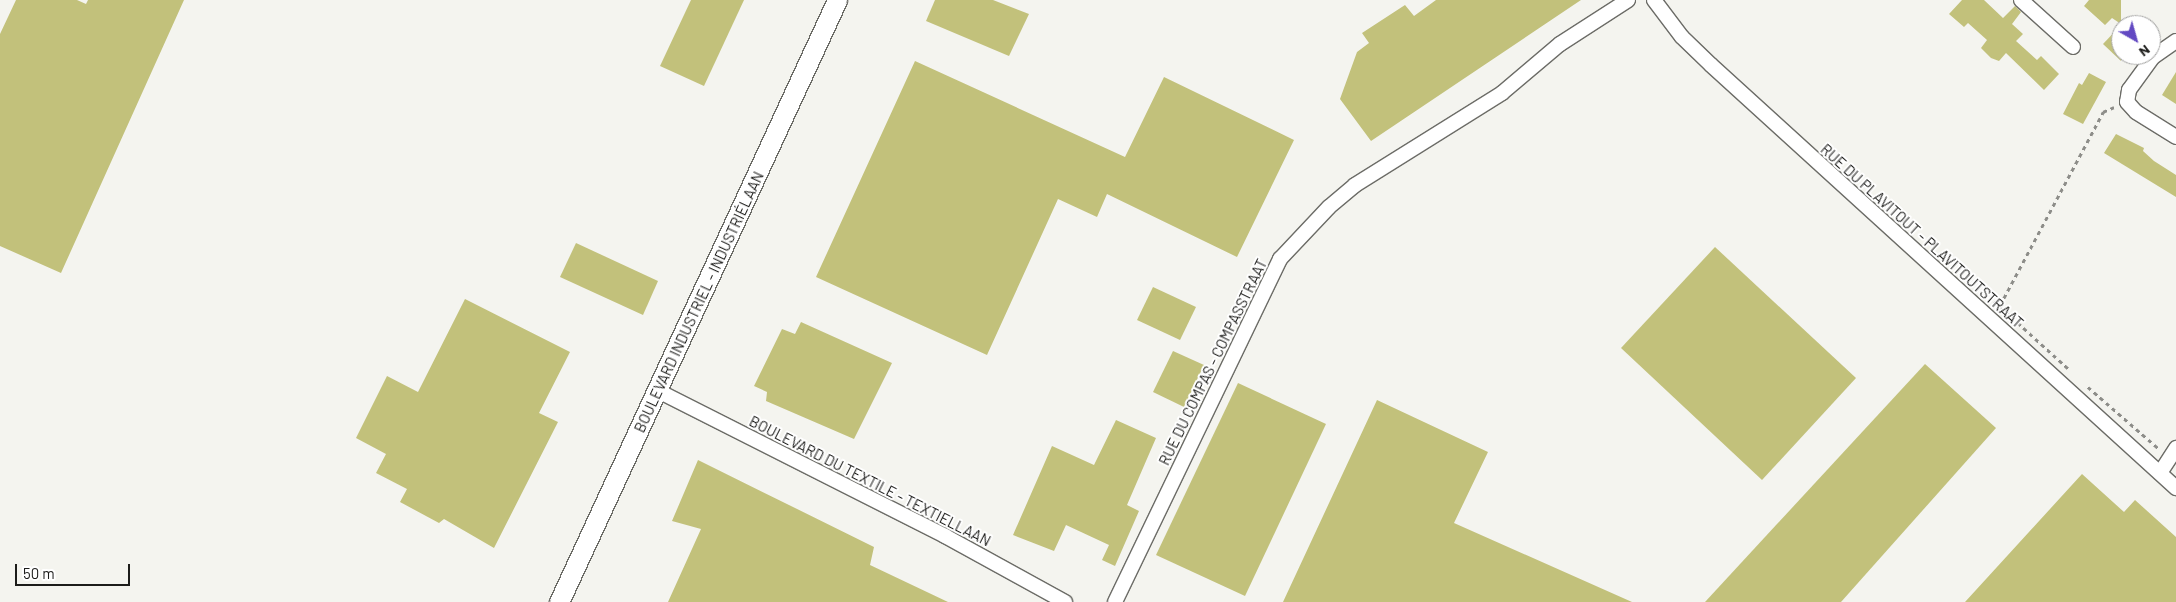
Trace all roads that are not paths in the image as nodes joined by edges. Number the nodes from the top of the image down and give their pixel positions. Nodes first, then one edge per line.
1 (836, 0) edge
2 (1628, 0) edge
3 (1654, 0) edge
4 (2021, 0) edge
5 (2176, 41) edge
6 (2073, 47) dead end
7 (2176, 137) edge
8 (658, 391) junction
9 (2173, 453) edge
10 (2160, 473) junction
11 (2176, 488) edge
12 (559, 602) edge
13 (1066, 602) edge
14 (1115, 602) edge

1 - 8 main road, BOULEVARD INDUSTRIEL - INDUSTRIÉLAAN
2 - 14 street, RUE DU COMPAS - COMPASSTRAAT
3 - 10 street, RUE DU PLAVITOUT - PLAVITOUTSTRAAT
4 - 6 street
5 - 7 street
8 - 12 main road, BOULEVARD INDUSTRIEL - INDUSTRIÉLAAN
8 - 13 street, BOULEVARD DU TEXTILE - TEXTIELLAAN
9 - 10 street
10 - 11 street, RUE DU PLAVITOUT - PLAVITOUTSTRAAT

